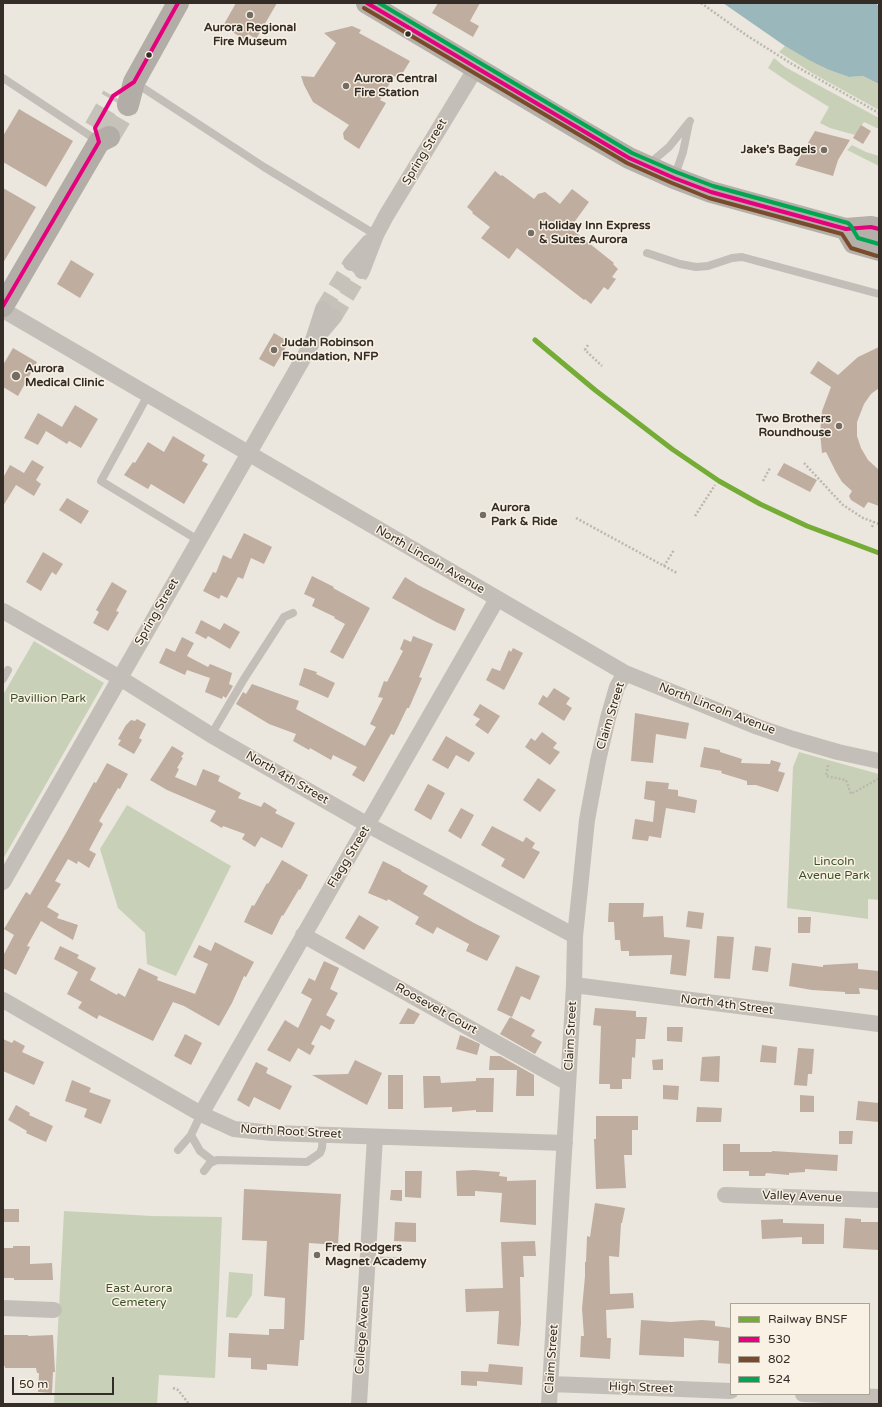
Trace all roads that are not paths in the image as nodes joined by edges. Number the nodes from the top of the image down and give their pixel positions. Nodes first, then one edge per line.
1 (178, 3) edge
2 (367, 3) edge
3 (476, 68) junction
4 (3, 78) edge
5 (134, 82) junction
6 (121, 101) tunnel mouth
7 (101, 136) joint
8 (646, 166) junction
9 (674, 178) junction
10 (846, 229) junction
11 (879, 229) edge
12 (376, 235) junction
13 (879, 250) edge
14 (647, 253) dead end
15 (356, 267) tunnel mouth
16 (879, 294) edge
17 (3, 306) edge
18 (3, 310) edge
19 (329, 313) tunnel mouth
20 (148, 395) junction
21 (248, 453) junction
22 (198, 540) junction
23 (497, 599) junction
24 (3, 611) edge
25 (293, 613) dead end
26 (8, 670) dead end
27 (625, 673) junction
28 (3, 678) edge
29 (120, 678) junction
30 (211, 735) junction
31 (879, 761) edge
32 (368, 825) junction
33 (3, 882) edge
34 (303, 935) junction
35 (576, 936) junction
36 (574, 985) junction
37 (3, 1000) edge
38 (879, 1024) edge
39 (568, 1083) junction
40 (201, 1114) junction
41 (323, 1134) junction
42 (191, 1135) junction
43 (375, 1136) junction
44 (565, 1143) junction
45 (178, 1150) dead end
46 (213, 1161) junction
47 (204, 1171) dead end
48 (725, 1195) dead end
49 (879, 1200) edge
50 (368, 1260) junction
51 (410, 1262) dead end
52 (3, 1308) edge
53 (54, 1310) dead end
54 (551, 1384) junction
55 (730, 1391) edge
56 (828, 1395) edge
57 (879, 1397) edge
58 (359, 1404) edge
59 (549, 1404) edge

1 - 5 main road
2 - 3 main road
3 - 8 main road
3 - 12 street, Spring Street
4 - 7 lane
5 - 6 main road
5 - 12 lane
7 - 17 main road
8 - 9 main road
8 - 9 lane
9 - 10 main road
10 - 11 main road
10 - 13 main road
12 - 15 street, Spring Street
14 - 16 lane
18 - 20 street, North Lincoln Avenue
19 - 21 street, Spring Street
20 - 21 street, North Lincoln Avenue
20 - 22 lane
21 - 22 street, Spring Street
21 - 23 street, North Lincoln Avenue
22 - 29 street, Spring Street
23 - 27 street, North Lincoln Avenue
23 - 32 street, Flagg Street
24 - 29 street, North 4th Street
25 - 30 lane
26 - 28 lane
27 - 31 street, North Lincoln Avenue
27 - 35 street, Claim Street
29 - 30 street, North 4th Street
29 - 33 street, Spring Street
30 - 32 street, North 4th Street
32 - 34 street, Flagg Street
32 - 35 street, North 4th Street
34 - 39 street, Roosevelt Court
34 - 40 street, Flagg Street
35 - 36 street, Claim Street
36 - 38 street, North 4th Street
36 - 39 street, Claim Street
37 - 40 street, North Root Street
39 - 44 street, Claim Street
40 - 41 street, North Root Street
40 - 42 lane
41 - 43 street, North Root Street
41 - 46 lane
42 - 45 lane
42 - 46 lane
43 - 44 street, North Root Street
43 - 50 street, College Avenue
44 - 54 street, Claim Street
46 - 47 lane
48 - 49 street, Valley Avenue
50 - 51 lane
50 - 58 street, College Avenue
52 - 53 street
54 - 55 street, High Street
54 - 59 street, Claim Street
56 - 57 street

